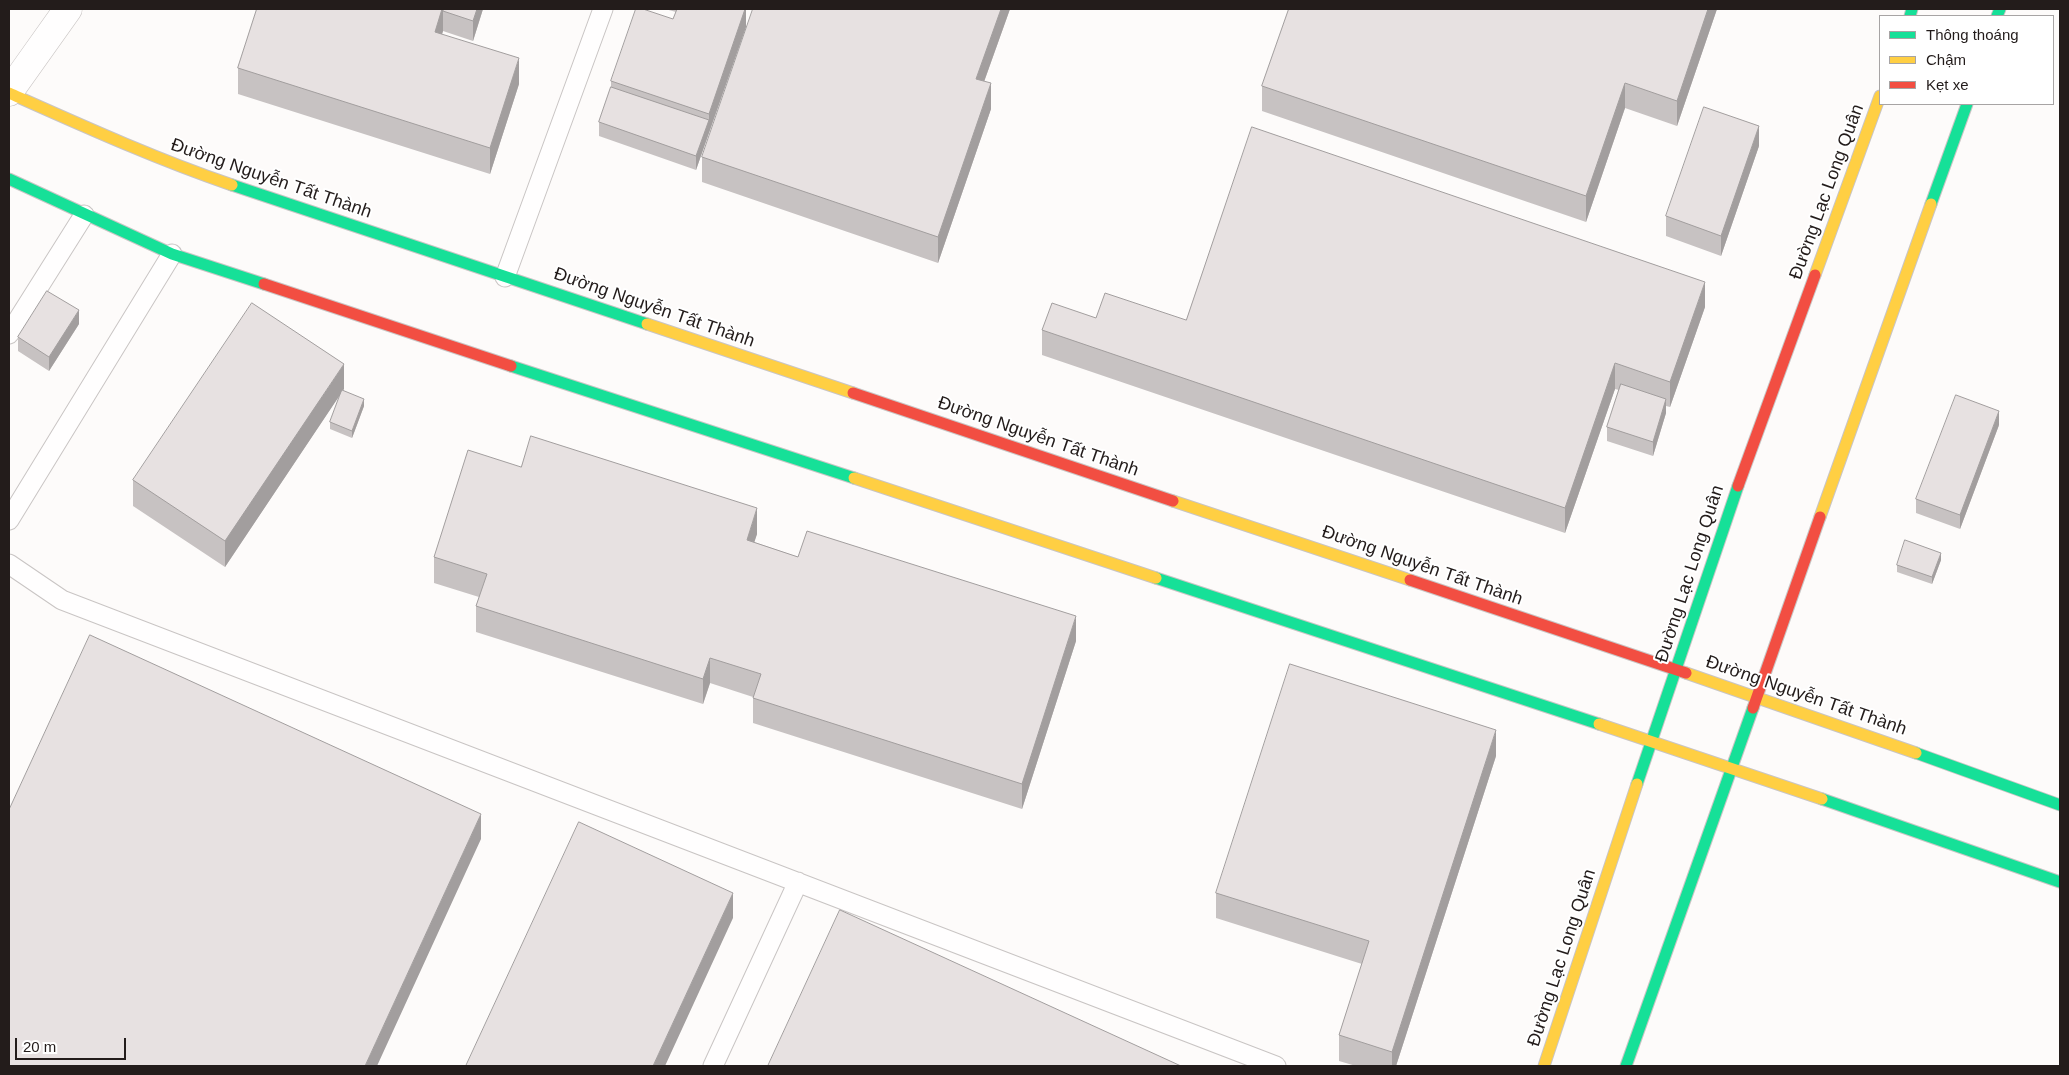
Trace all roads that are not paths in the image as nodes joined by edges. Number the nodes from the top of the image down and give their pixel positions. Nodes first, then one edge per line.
1 (68, 9) edge
2 (603, 9) edge
3 (9, 92) edge
4 (1879, 99) edge
5 (1966, 105) edge
6 (9, 179) edge
7 (84, 215) junction
8 (172, 254) junction
9 (505, 277) junction
10 (9, 334) edge
11 (9, 520) edge
12 (9, 564) edge
13 (1676, 670) junction
14 (1756, 696) junction
15 (1653, 741) junction
16 (1731, 767) junction
17 (2060, 805) edge
18 (798, 882) junction
19 (2060, 882) edge
20 (713, 1066) edge
21 (1276, 1066) edge
22 (1544, 1066) edge
23 (1626, 1066) edge

1 - 3 street
2 - 9 lane
3 - 9 main road, Đường Nguyễn Tất Thành
4 - 13 main road, Đường Lạc Long Quân
5 - 14 main road
6 - 7 main road
7 - 8 main road
7 - 10 lane
8 - 11 lane
8 - 15 main road
9 - 13 main road, Đường Nguyễn Tất Thành
12 - 18 lane
13 - 14 main road, Đường Nguyễn Tất Thành
13 - 15 main road, Đường Lạc Long Quân
14 - 16 main road
14 - 17 main road, Đường Nguyễn Tất Thành
15 - 16 main road
15 - 22 main road, Đường Lạc Long Quân
16 - 19 main road
16 - 23 main road
18 - 20 lane
18 - 21 lane

